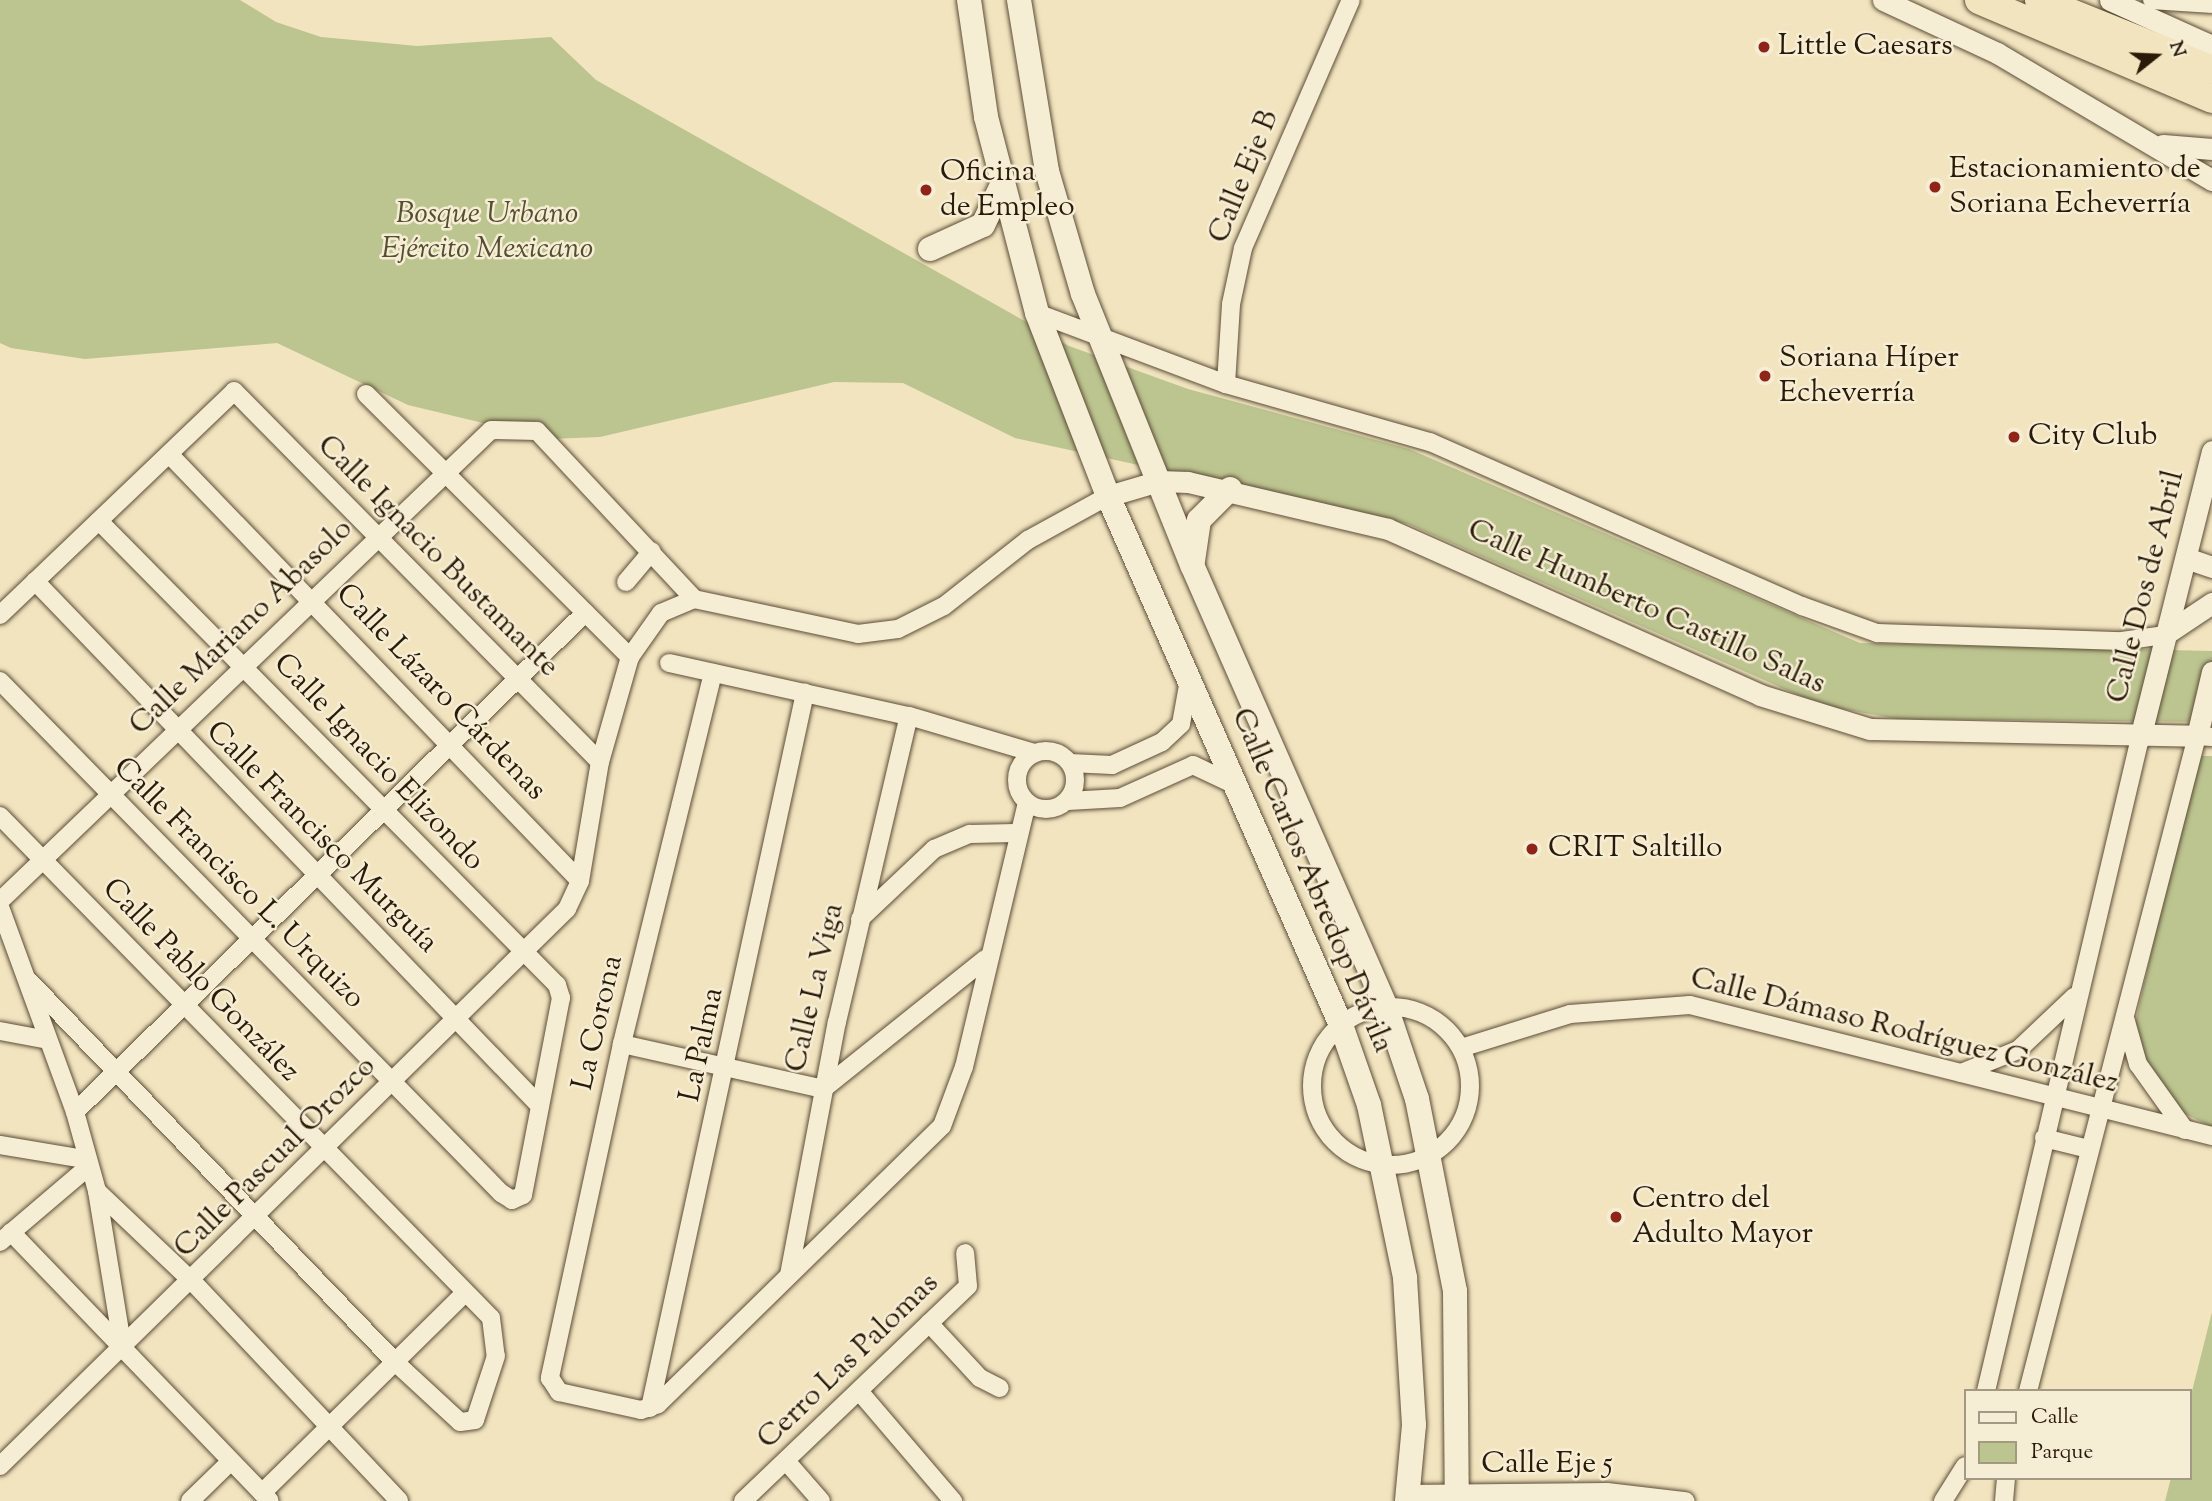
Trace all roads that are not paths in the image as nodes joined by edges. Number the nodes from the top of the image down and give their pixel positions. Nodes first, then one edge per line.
1 (969, 0) edge
2 (1019, 0) edge
3 (1351, 0) edge
4 (1882, 0) edge
5 (1979, 0) edge
6 (2110, 0) edge
7 (2152, 0) edge
8 (2212, 4) edge
9 (2031, 9) edge
10 (2211, 52) edge
11 (2212, 99) edge
12 (2151, 143) junction
13 (2212, 149) edge
14 (2192, 169) junction
15 (2212, 180) edge
16 (1002, 185) junction
17 (2212, 197) edge
18 (930, 249) dead end
19 (1037, 313) junction
20 (1101, 341) junction
21 (1226, 384) junction
22 (366, 394) dead end
23 (2212, 451) edge
24 (170, 455) junction
25 (444, 468) junction
26 (1159, 481) junction
27 (1230, 489) junction
28 (1108, 496) junction
29 (99, 522) junction
30 (375, 537) junction
31 (652, 551) junction
32 (2186, 558) junction
33 (1192, 565) junction
34 (2212, 567) edge
35 (35, 581) junction
36 (626, 582) dead end
37 (312, 599) junction
38 (694, 599) junction
39 (2212, 603) edge
40 (585, 612) junction
41 (0, 615) edge
42 (2164, 635) junction
43 (630, 657) junction
44 (244, 663) junction
45 (669, 663) dead end
46 (2212, 672) edge
47 (713, 673) junction
48 (516, 676) junction
49 (1189, 677) junction
50 (0, 681) edge
51 (805, 693) junction
52 (909, 716) junction
53 (176, 731) junction
54 (2205, 736) edge
55 (2140, 738) junction
56 (452, 743) junction
57 (1162, 743) junction
58 (1034, 753) junction
59 (600, 762) junction
60 (1070, 763) junction
61 (1174, 771) junction
62 (1238, 789) junction
63 (110, 794) junction
64 (1068, 801) junction
65 (1027, 803) junction
66 (386, 811) junction
67 (0, 816) edge
68 (1015, 833) junction
69 (43, 857) junction
70 (316, 875) junction
71 (580, 881) junction
72 (0, 901) edge
73 (0, 907) edge
74 (860, 919) junction
75 (250, 937) junction
76 (525, 956) junction
77 (985, 959) junction
78 (29, 981) junction
79 (2076, 994) junction
80 (185, 1004) junction
81 (1386, 1007) junction
82 (2124, 1012) junction
83 (460, 1017) junction
84 (1341, 1025) junction
85 (0, 1031) edge
86 (48, 1040) junction
87 (622, 1044) junction
88 (1461, 1048) junction
89 (117, 1068) junction
90 (727, 1068) junction
91 (1961, 1073) junction
92 (394, 1082) junction
93 (823, 1088) junction
94 (2055, 1098) junction
95 (538, 1104) junction
96 (2098, 1107) junction
97 (75, 1112) junction
98 (2185, 1130) junction
99 (2212, 1136) edge
100 (2044, 1138) junction
101 (0, 1145) edge
102 (2089, 1149) junction
103 (324, 1150) junction
104 (1431, 1155) junction
105 (86, 1163) junction
106 (1383, 1165) junction
107 (97, 1191) junction
108 (259, 1216) junction
109 (6, 1237) edge
110 (965, 1253) dead end
111 (789, 1275) junction
112 (192, 1281) junction
113 (465, 1293) junction
114 (929, 1323) junction
115 (123, 1349) junction
116 (396, 1363) junction
117 (1000, 1388) dead end
118 (1986, 1389) edge
119 (2029, 1389) edge
120 (859, 1391) junction
121 (650, 1408) junction
122 (331, 1429) junction
123 (786, 1461) junction
124 (230, 1462) junction
125 (0, 1466) edge
126 (1964, 1468) edge
127 (2006, 1480) edge
128 (266, 1497) edge
129 (1457, 1497) edge
130 (1407, 1498) edge
131 (190, 1501) edge
132 (398, 1501) edge
133 (743, 1501) edge
134 (821, 1501) edge
135 (953, 1501) edge
136 (1685, 1501) edge
137 (1943, 1501) edge
138 (2004, 1501) edge

1 - 16 main road, Calle Carlos Abredop Dávila
2 - 20 main road, Calle Carlos Abredop Dávila
3 - 21 street, Calle Eje B
4 - 12 street
5 - 9 highway
6 - 10 street
7 - 8 street
9 - 10 highway
9 - 11 highway
12 - 13 street
12 - 14 street
14 - 15 street
14 - 17 street
16 - 18 main road
16 - 19 main road, Calle Carlos Abredop Dávila
19 - 20 street
19 - 28 main road, Calle Carlos Abredop Dávila
20 - 21 street
20 - 26 main road, Calle Carlos Abredop Dávila
21 - 42 street
22 - 25 street
23 - 32 street, Calle Dos de Abril
24 - 29 street
24 - 30 street, Calle Ignacio Bustamante
24 - 37 street, Calle Lázaro Cárdenas
25 - 30 street, Calle Mariano Abasolo
25 - 31 street, Calle Mariano Abasolo
25 - 40 street
26 - 27 street, Calle Humberto Castillo Salas
26 - 28 street, Calle Humberto Castillo Salas
26 - 33 main road, Calle Carlos Abredop Dávila
27 - 33 main road
27 - 55 street, Calle Humberto Castillo Salas
28 - 38 street
28 - 49 main road, Calle Carlos Abredop Dávila
29 - 35 street
29 - 44 street, Calle Ignacio Elizondo
30 - 37 street, Calle Mariano Abasolo
30 - 48 street, Calle Ignacio Bustamante
31 - 36 street
31 - 38 street
32 - 34 street
32 - 42 street, Calle Dos de Abril
33 - 81 main road, Calle Carlos Abredop Dávila
35 - 41 street
35 - 53 street, Calle Francisco Murguía
37 - 44 street, Calle Mariano Abasolo
37 - 56 street, Calle Lázaro Cárdenas
38 - 43 street, Calle Pascual Orozco
39 - 42 street
40 - 43 street
40 - 48 street
42 - 55 street, Calle Dos de Abril
43 - 59 street, Calle Pascual Orozco
44 - 53 street, Calle Mariano Abasolo
44 - 66 street, Calle Ignacio Elizondo
45 - 47 street
46 - 54 street
47 - 51 street
47 - 87 street, La Corona
48 - 56 street
48 - 59 street, Calle Ignacio Bustamante
49 - 57 street
49 - 62 main road, Calle Carlos Abredop Dávila
50 - 63 street, Calle Francisco L. Urquizo
51 - 52 street
51 - 90 street, La Palma
52 - 58 street
52 - 74 street, Calle La Viga
53 - 63 street, Calle Mariano Abasolo
53 - 70 street, Calle Francisco Murguía
54 - 55 street, Calle Humberto Castillo Salas
54 - 82 street
55 - 79 street
56 - 66 street
56 - 71 street, Calle Lázaro Cárdenas
57 - 60 street
57 - 61 street
58 - 60 street
58 - 65 street
59 - 71 street, Calle Pascual Orozco
60 - 64 street
61 - 62 street
61 - 64 street
62 - 84 main road, Calle Carlos Abredop Dávila
63 - 69 street, Calle Mariano Abasolo
63 - 75 street, Calle Francisco L. Urquizo
64 - 65 street
65 - 68 street
66 - 70 street
66 - 76 street, Calle Ignacio Elizondo
67 - 69 street, Calle Pablo González
68 - 74 street
68 - 77 street
69 - 72 street, Calle Mariano Abasolo
69 - 80 street, Calle Pablo González
70 - 75 street
70 - 83 street, Calle Francisco Murguía
71 - 76 street, Calle Pascual Orozco
73 - 78 street
74 - 93 street, Calle La Viga
75 - 80 street
75 - 92 street, Calle Francisco L. Urquizo
76 - 83 street, Calle Pascual Orozco
76 - 95 street, Calle Ignacio Elizondo
77 - 93 street
77 - 111 street
78 - 86 street
78 - 89 street
79 - 91 street
79 - 94 street
80 - 89 street
80 - 103 street, Calle Pablo González
81 - 84 street
81 - 88 street
81 - 104 main road, Calle Carlos Abredop Dávila
82 - 96 street
82 - 98 street
83 - 92 street, Calle Pascual Orozco
83 - 95 street, Calle Francisco Murguía
84 - 106 main road, Calle Carlos Abredop Dávila
84 - 106 street
85 - 86 street
86 - 97 street
87 - 90 street
87 - 121 street, La Corona
88 - 91 street, Calle Dámaso Rodríguez González
88 - 104 street
89 - 97 street
89 - 108 street
90 - 93 street
90 - 121 street, La Palma
91 - 94 street, Calle Dámaso Rodríguez González
92 - 95 street, Calle Francisco L. Urquizo
92 - 103 street, Calle Pascual Orozco
93 - 111 street, Calle La Viga
94 - 96 street, Calle Dámaso Rodríguez González
94 - 100 street
96 - 98 street, Calle Dámaso Rodríguez González
96 - 102 street
97 - 105 street
98 - 99 street, Calle Dámaso Rodríguez González
100 - 102 street
100 - 118 street
101 - 105 street
102 - 119 street
103 - 108 street, Calle Pascual Orozco
103 - 113 street, Calle Pablo González
104 - 106 street
104 - 129 main road, Calle Carlos Abredop Dávila
105 - 107 street
105 - 109 street
106 - 130 main road, Calle Carlos Abredop Dávila
107 - 112 street
107 - 115 street
108 - 112 street, Calle Pascual Orozco
108 - 116 street
109 - 115 street
110 - 114 street, Cerro Las Palomas
111 - 121 street
112 - 115 street, Calle Pascual Orozco
112 - 122 street
113 - 116 street
113 - 116 street, Calle Pablo González
114 - 117 street
114 - 120 street, Cerro Las Palomas
115 - 124 street
115 - 125 street, Calle Pascual Orozco
116 - 122 street
120 - 123 street, Cerro Las Palomas
120 - 135 street
122 - 128 street
122 - 132 street
123 - 133 street, Cerro Las Palomas
123 - 134 street
124 - 128 street
124 - 131 street
126 - 137 street
127 - 138 street
129 - 130 street, Calle Eje 5
129 - 136 street, Calle Eje 5

